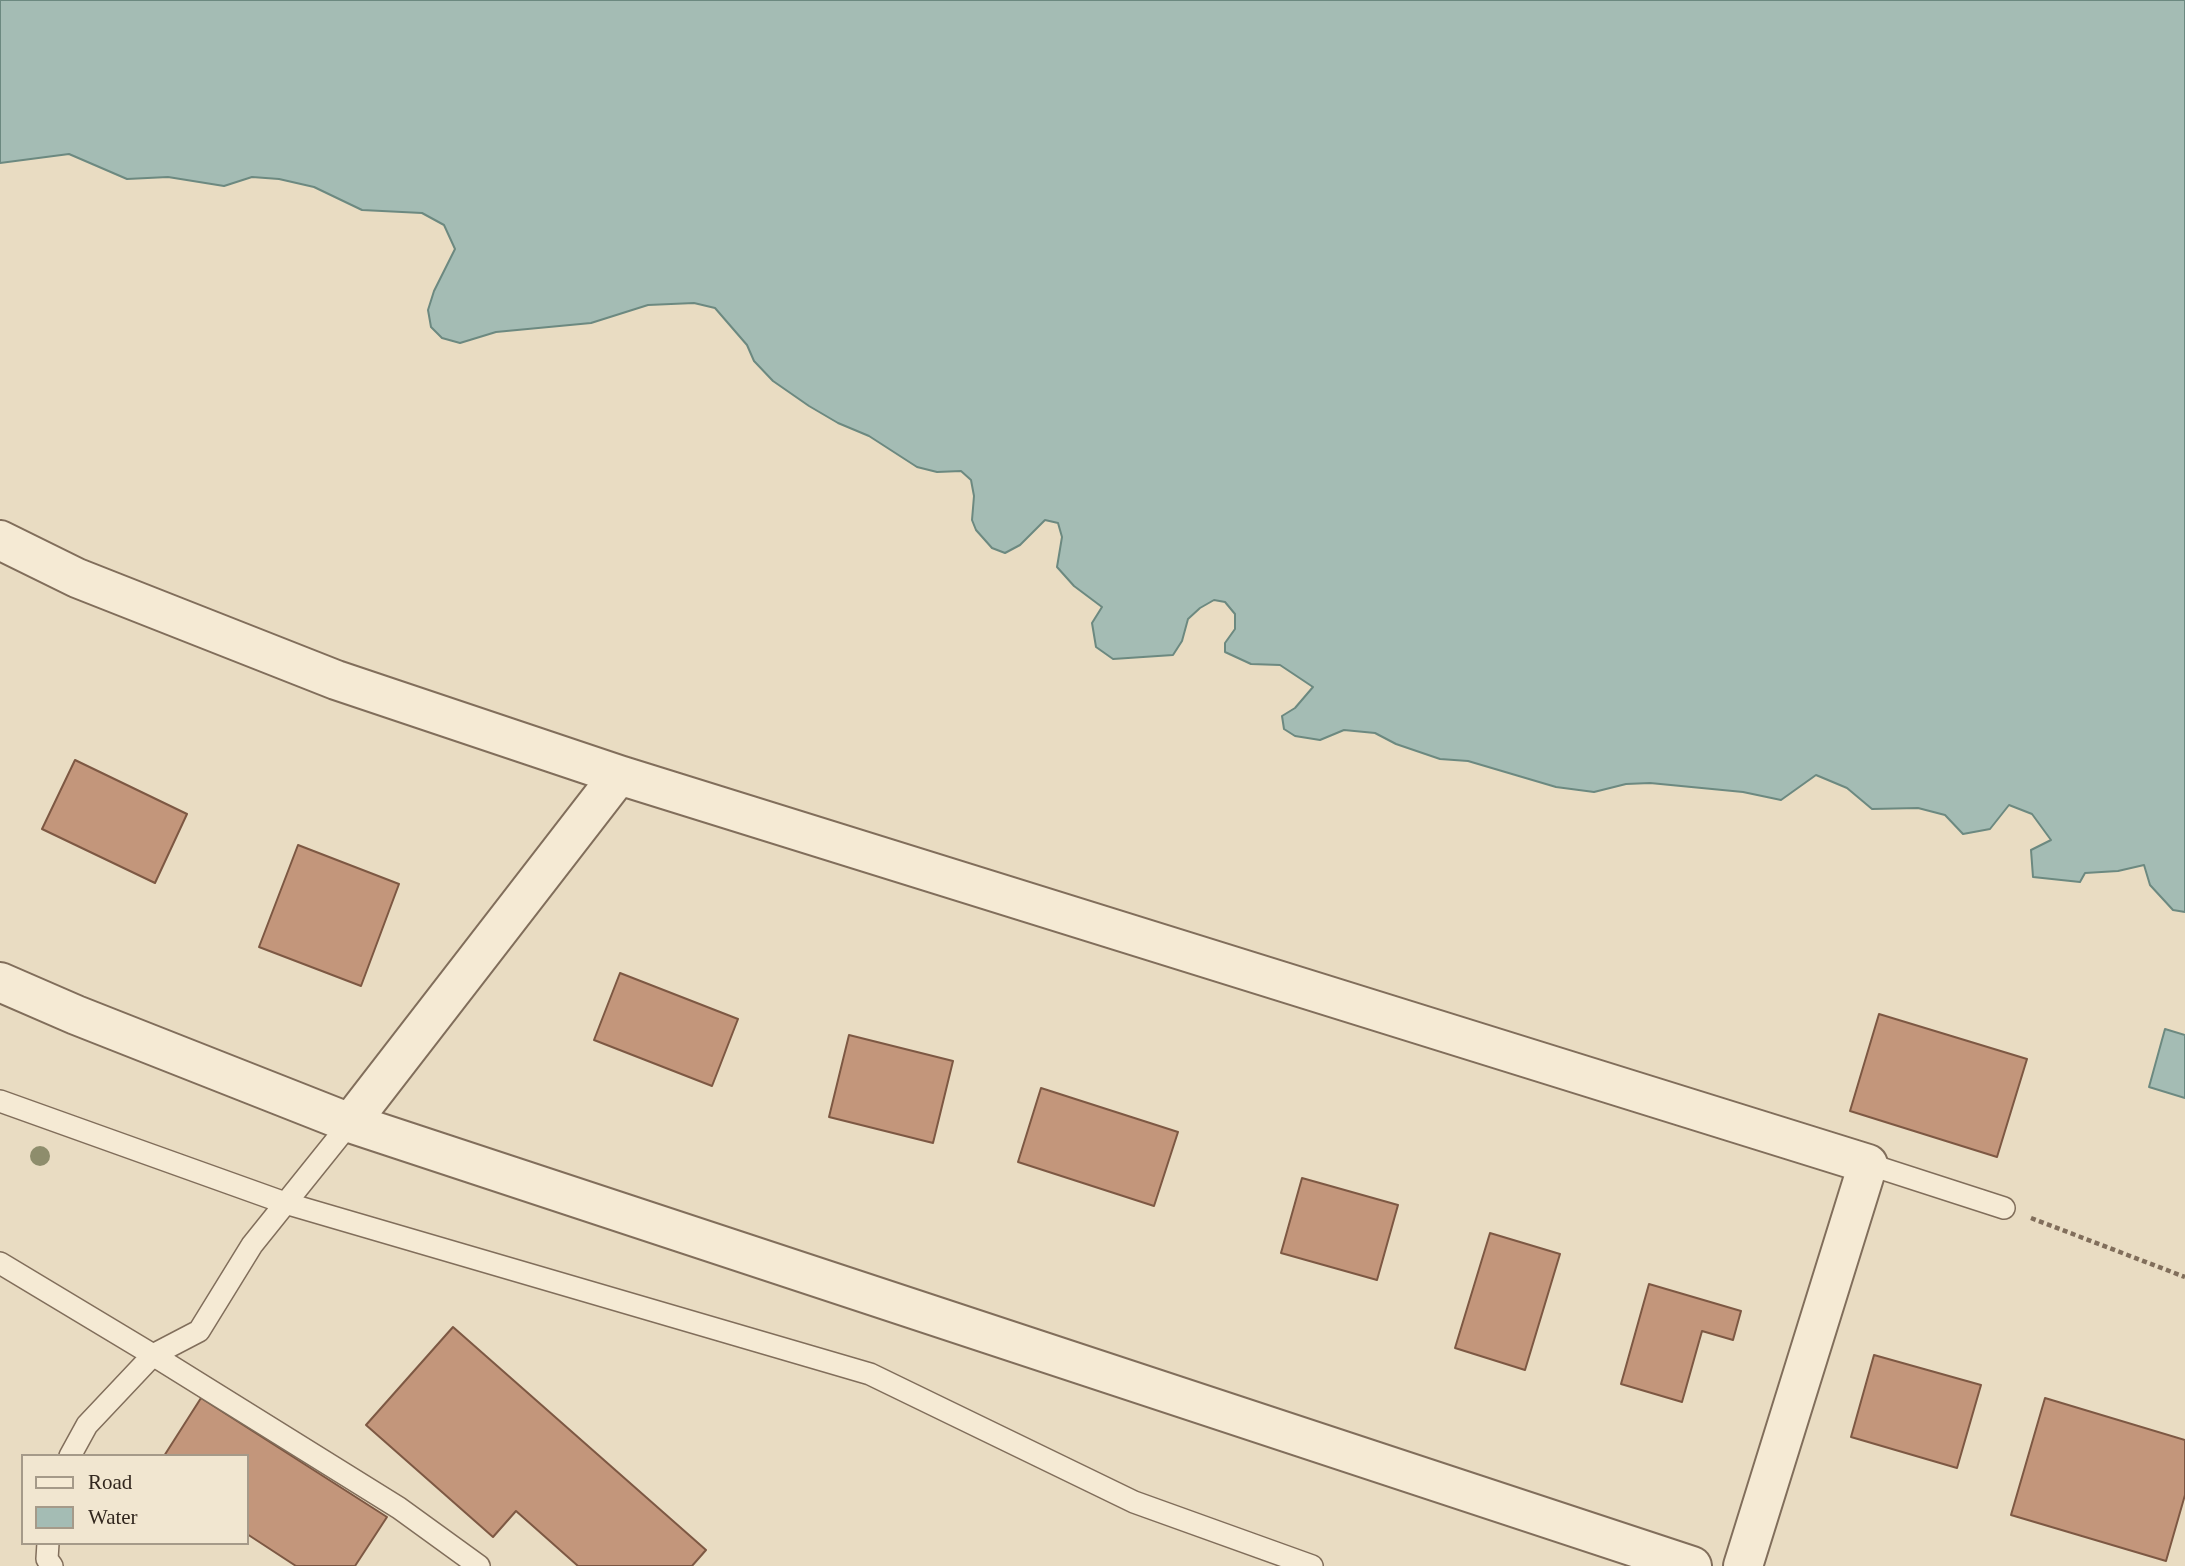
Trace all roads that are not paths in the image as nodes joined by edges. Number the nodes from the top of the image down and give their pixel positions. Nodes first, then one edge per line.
1 (0, 540) edge
2 (619, 775) junction
3 (0, 982) edge
4 (0, 1101) edge
5 (350, 1123) junction
6 (1868, 1164) junction
7 (285, 1203) junction
8 (2004, 1208) road end
9 (0, 1263) edge
10 (153, 1355) junction
11 (72, 1454) edge
12 (48, 1545) edge
13 (52, 1566) edge
14 (479, 1566) edge
15 (1312, 1566) edge
16 (1692, 1566) edge
17 (1742, 1566) edge

1 - 2 street
2 - 5 street
2 - 6 street
3 - 5 street
4 - 7 lane
5 - 7 lane
5 - 16 street
6 - 8 lane
6 - 17 street
7 - 10 lane
7 - 15 lane
9 - 10 lane
10 - 11 lane
10 - 14 lane
12 - 13 lane

